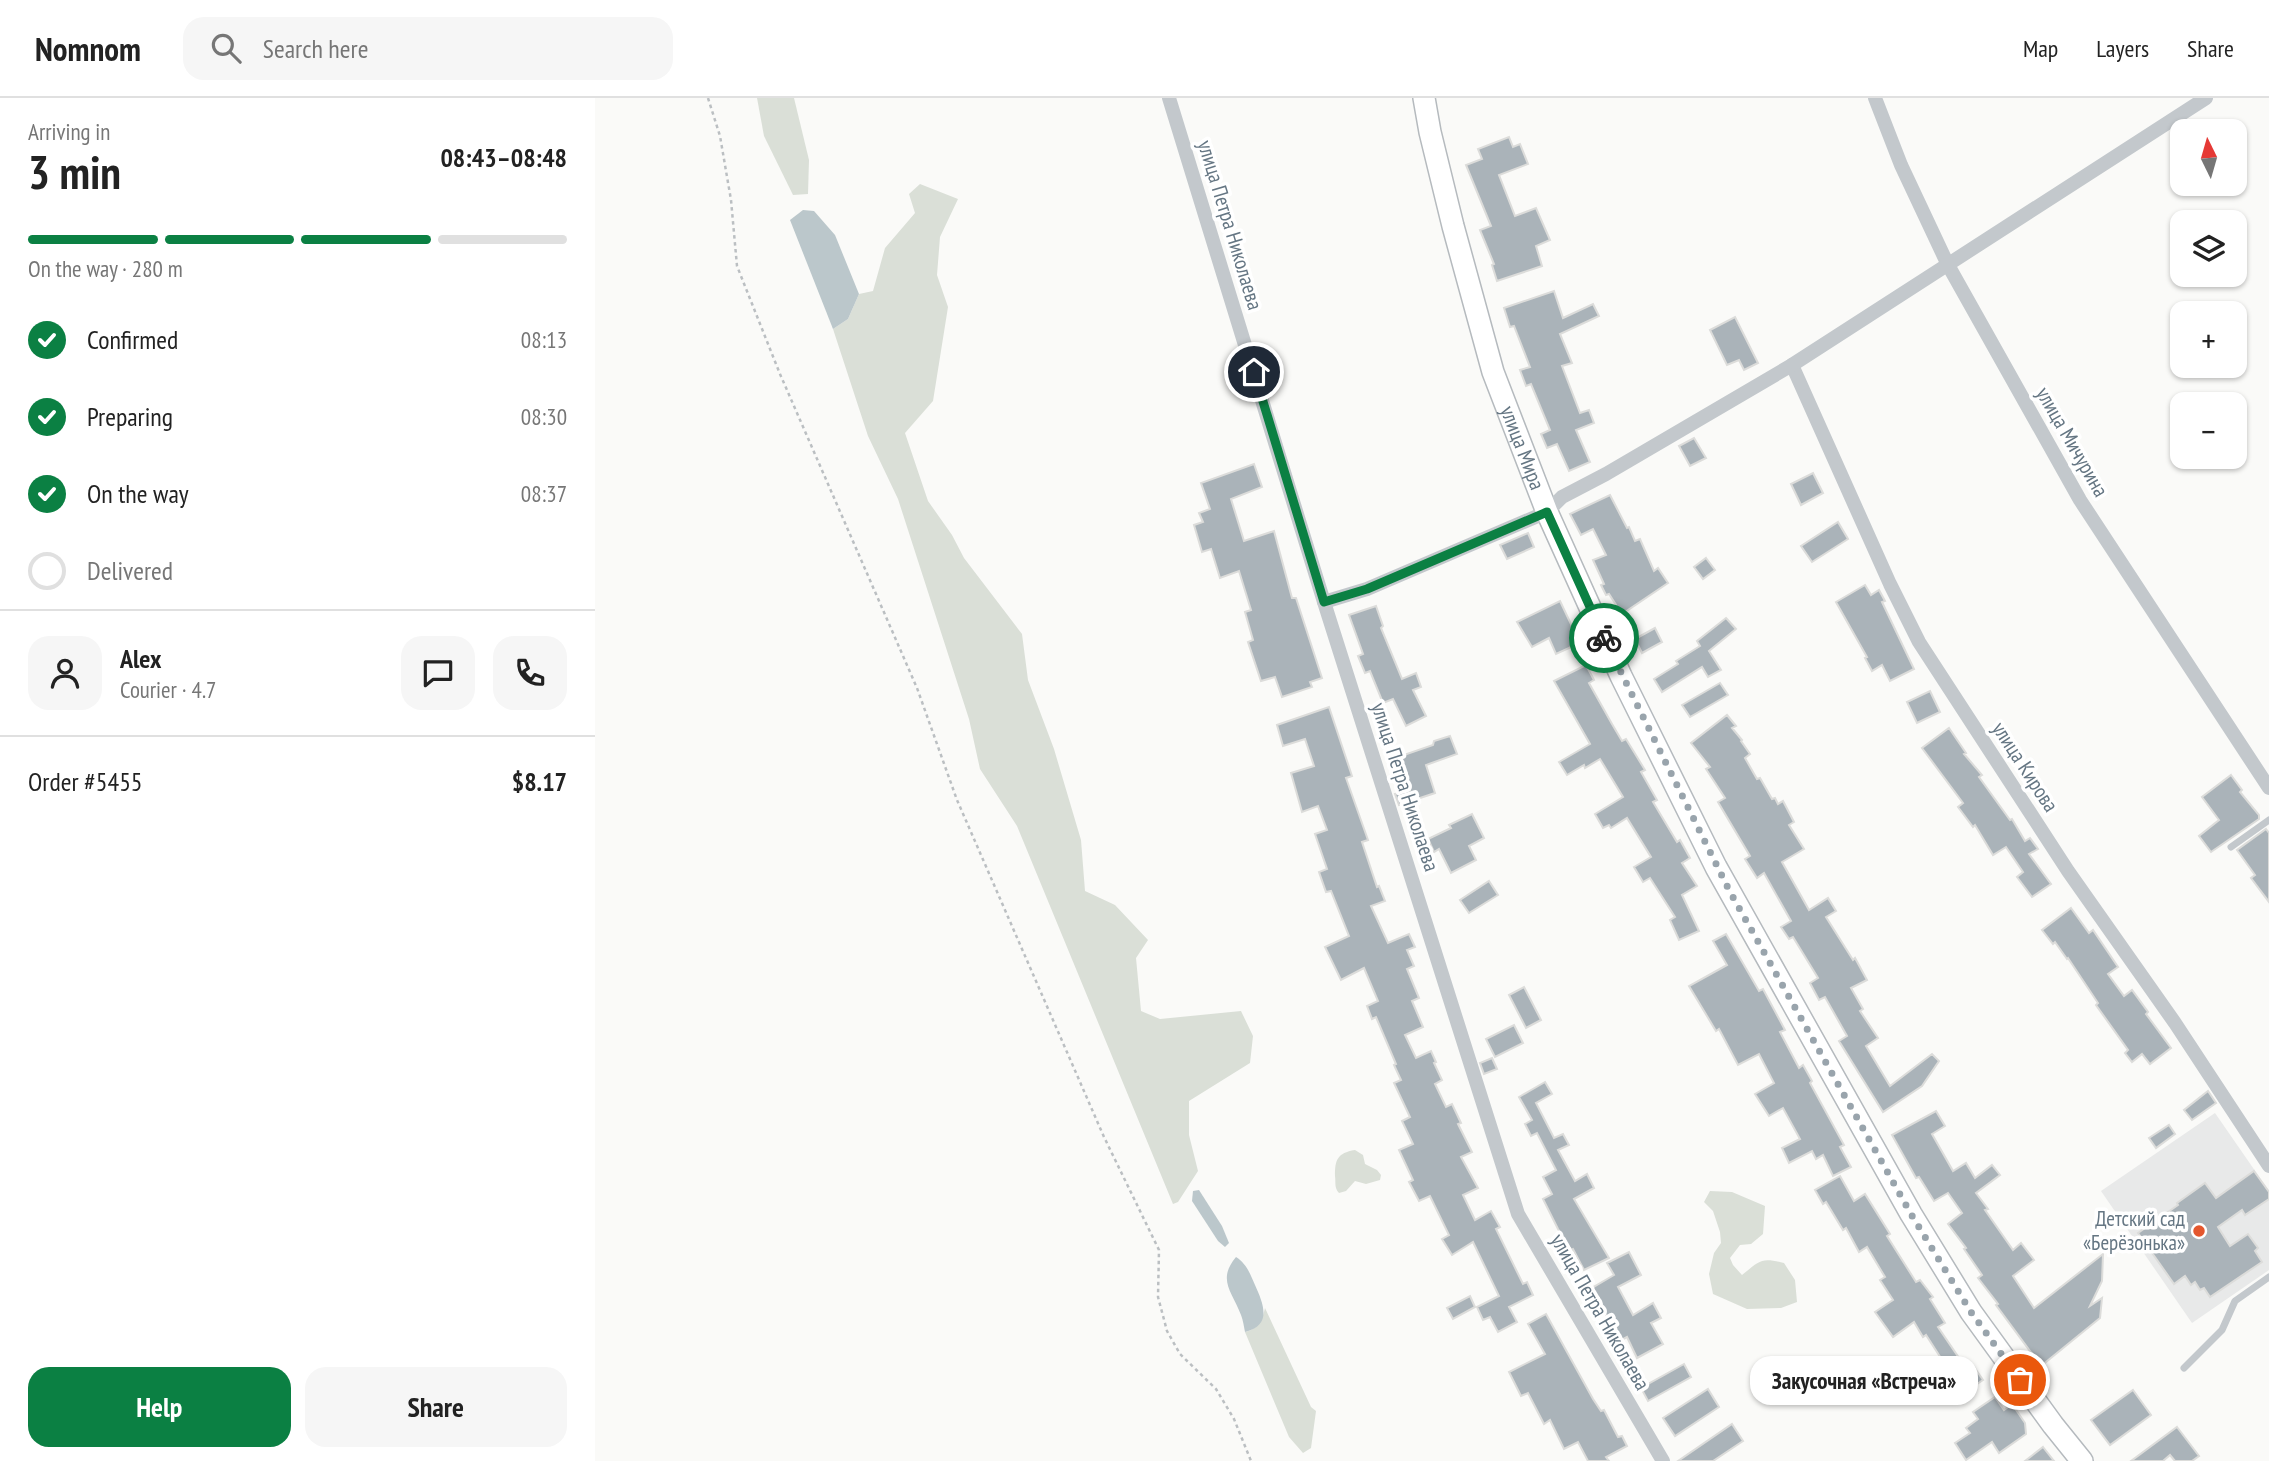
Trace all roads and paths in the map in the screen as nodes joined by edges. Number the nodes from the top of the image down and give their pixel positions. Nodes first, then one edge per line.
1 (708, 98) edge
2 (1169, 98) edge
3 (1424, 98) edge
4 (1875, 98) edge
5 (2206, 98) edge
6 (1948, 265) junction
7 (1792, 365) junction
8 (1547, 512) junction
9 (1324, 602) junction
10 (2269, 788) edge
11 (2269, 820) edge
12 (2231, 847) dead end
13 (2269, 1166) edge
14 (2269, 1277) edge
15 (2185, 1368) dead end
16 (1251, 1461) edge
17 (1663, 1461) edge
18 (2082, 1461) edge

1 - 16 path
2 - 9 street, улица Петра Николаева
3 - 8 main road, улица Мира
4 - 6 street, улица Мичурина
5 - 6 street
6 - 7 street
6 - 10 street, улица Мичурина
7 - 8 street
7 - 13 street, улица Кирова
8 - 9 street
8 - 18 main road, улица Мира
9 - 17 street, улица Петра Николаева
11 - 12 lane
14 - 15 lane

